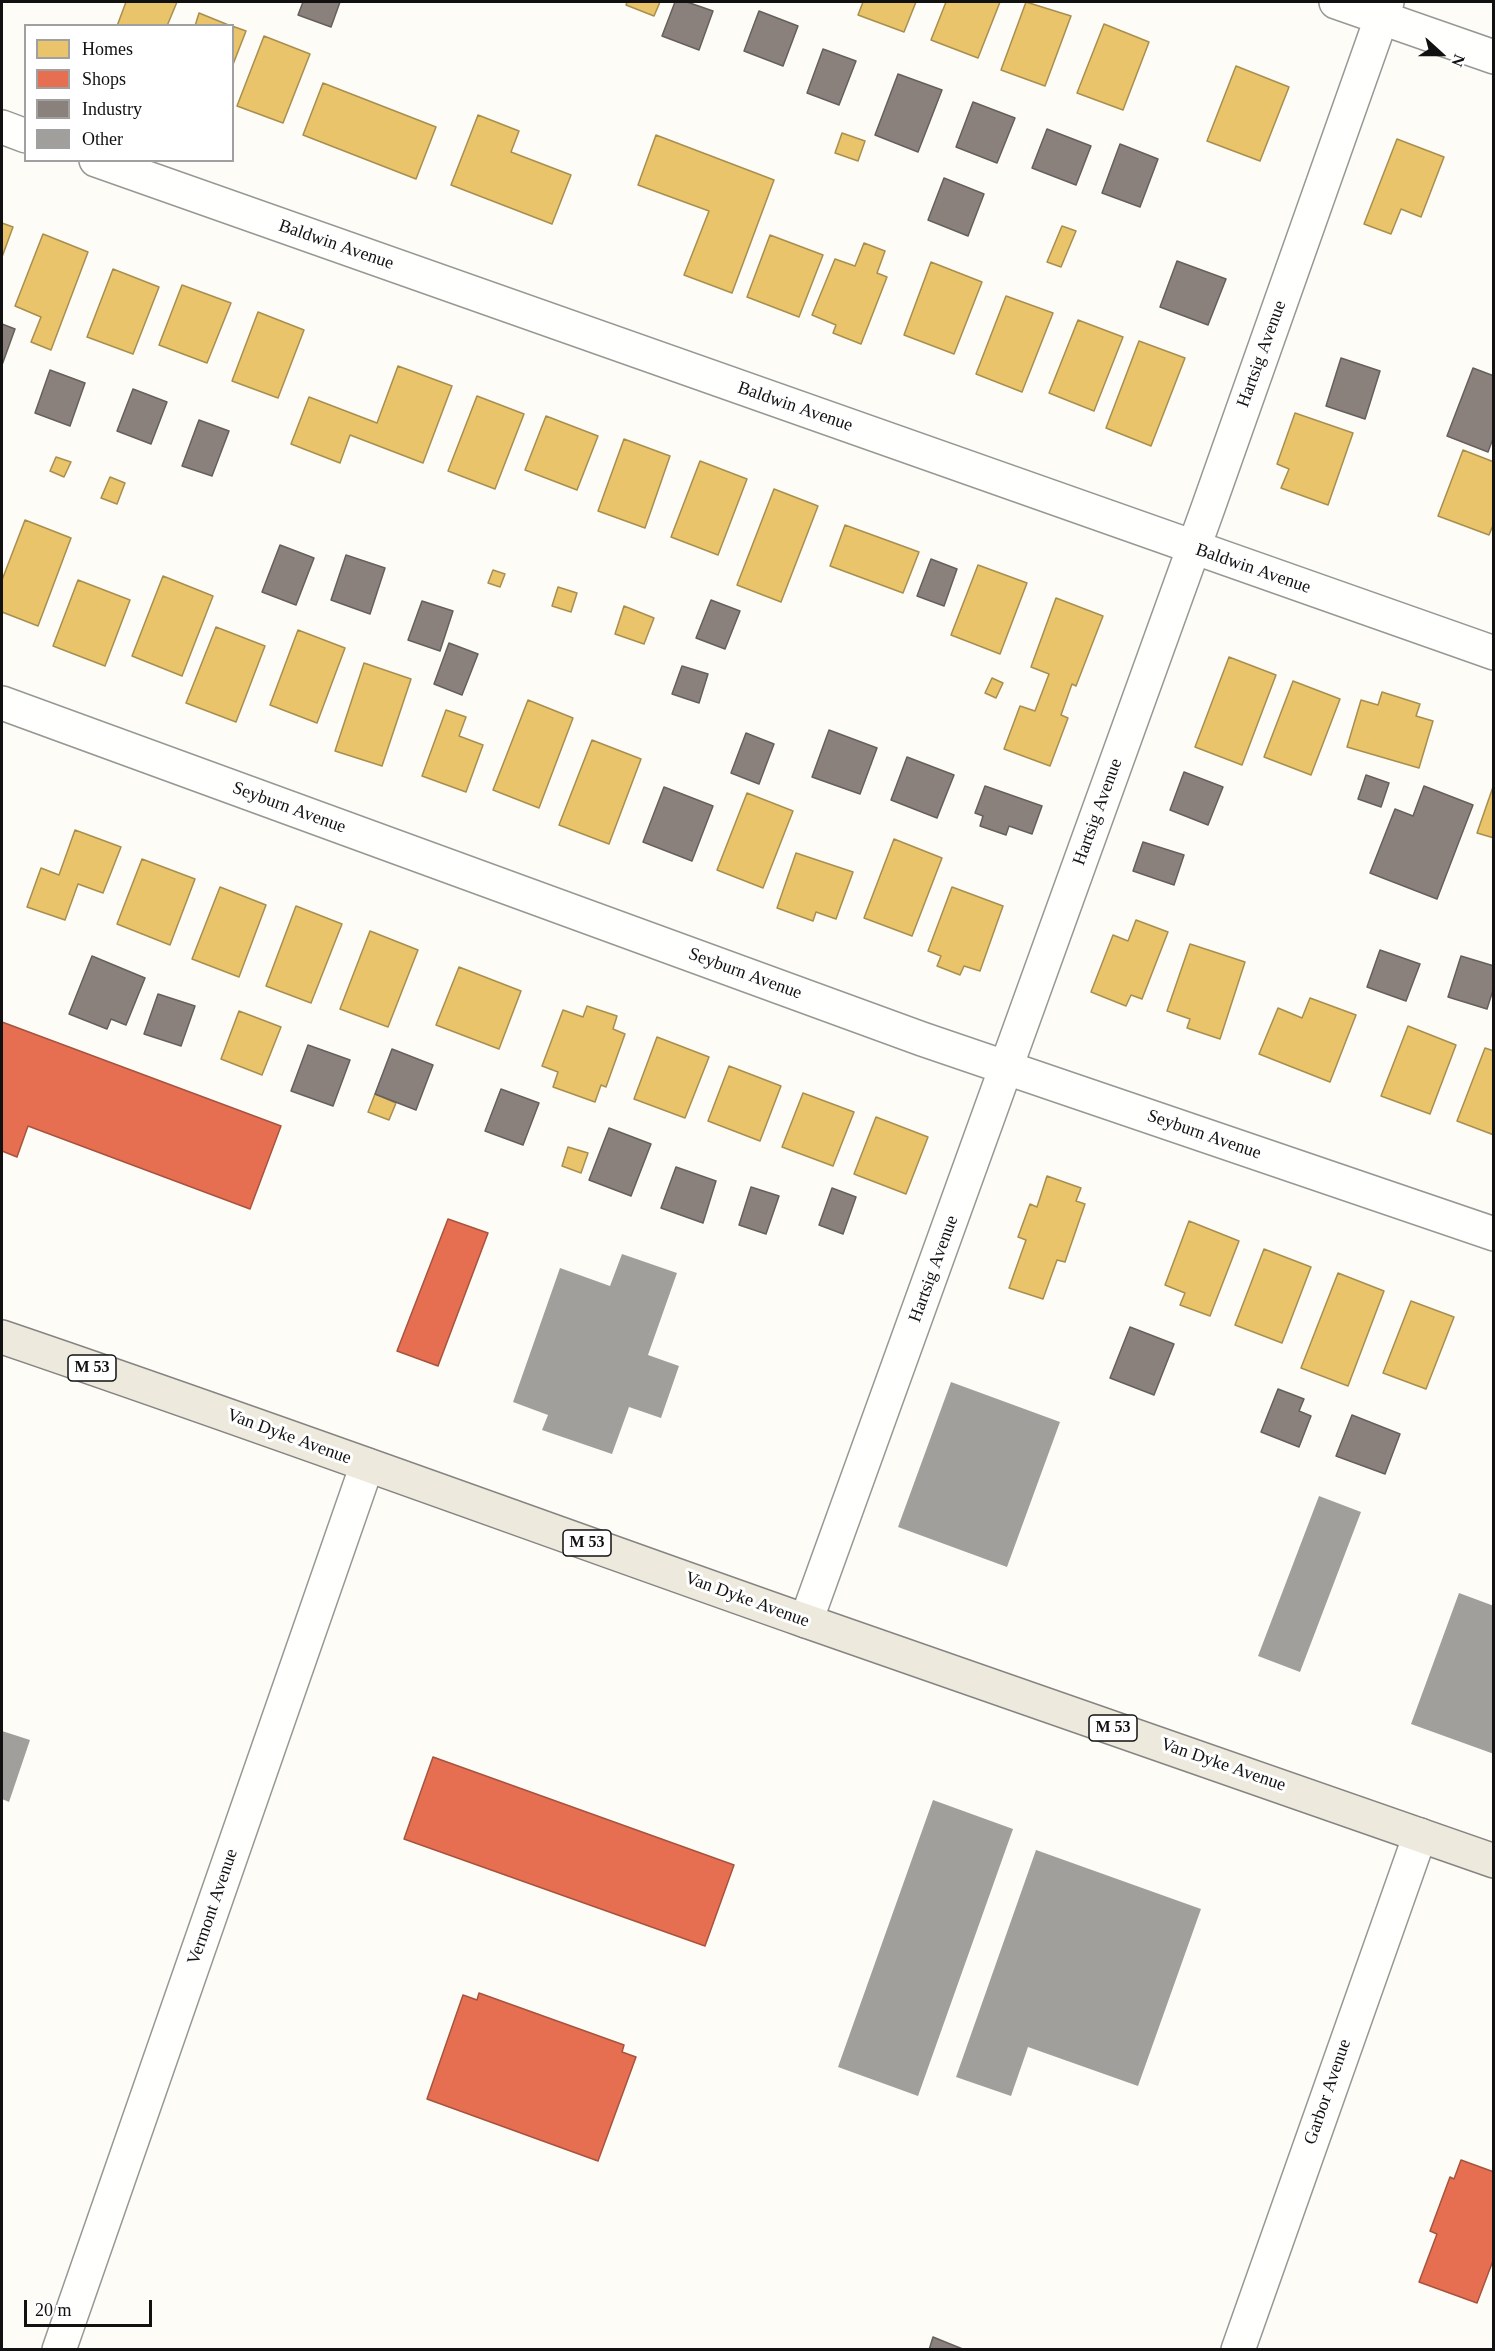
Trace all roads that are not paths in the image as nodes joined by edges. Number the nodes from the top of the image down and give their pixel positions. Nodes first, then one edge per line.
1 (1336, 2) edge
2 (1384, 9) edge
3 (1494, 57) edge
4 (2, 127) edge
5 (24, 135) edge
6 (102, 162) edge
7 (1193, 548) junction
8 (1494, 653) edge
9 (2, 703) edge
10 (1007, 1066) junction
11 (1494, 1234) edge
12 (2, 1337) edge
13 (367, 1465) junction
14 (806, 1621) junction
15 (1420, 1835) junction
16 (1494, 1861) edge
17 (59, 2349) edge
18 (1238, 2349) edge

1 - 2 street
2 - 3 street
2 - 7 street, Hartsig Avenue
4 - 5 street
6 - 7 street, Baldwin Avenue
7 - 8 street, Baldwin Avenue
7 - 10 street, Hartsig Avenue
9 - 10 street, Seyburn Avenue
10 - 11 street, Seyburn Avenue
10 - 14 street, Hartsig Avenue
12 - 13 main road, Van Dyke Avenue / M 53
13 - 14 main road, Van Dyke Avenue / M 53
13 - 17 street, Vermont Avenue
14 - 15 main road, Van Dyke Avenue / M 53
15 - 16 main road, Van Dyke Avenue / M 53
15 - 18 street, Garbor Avenue

